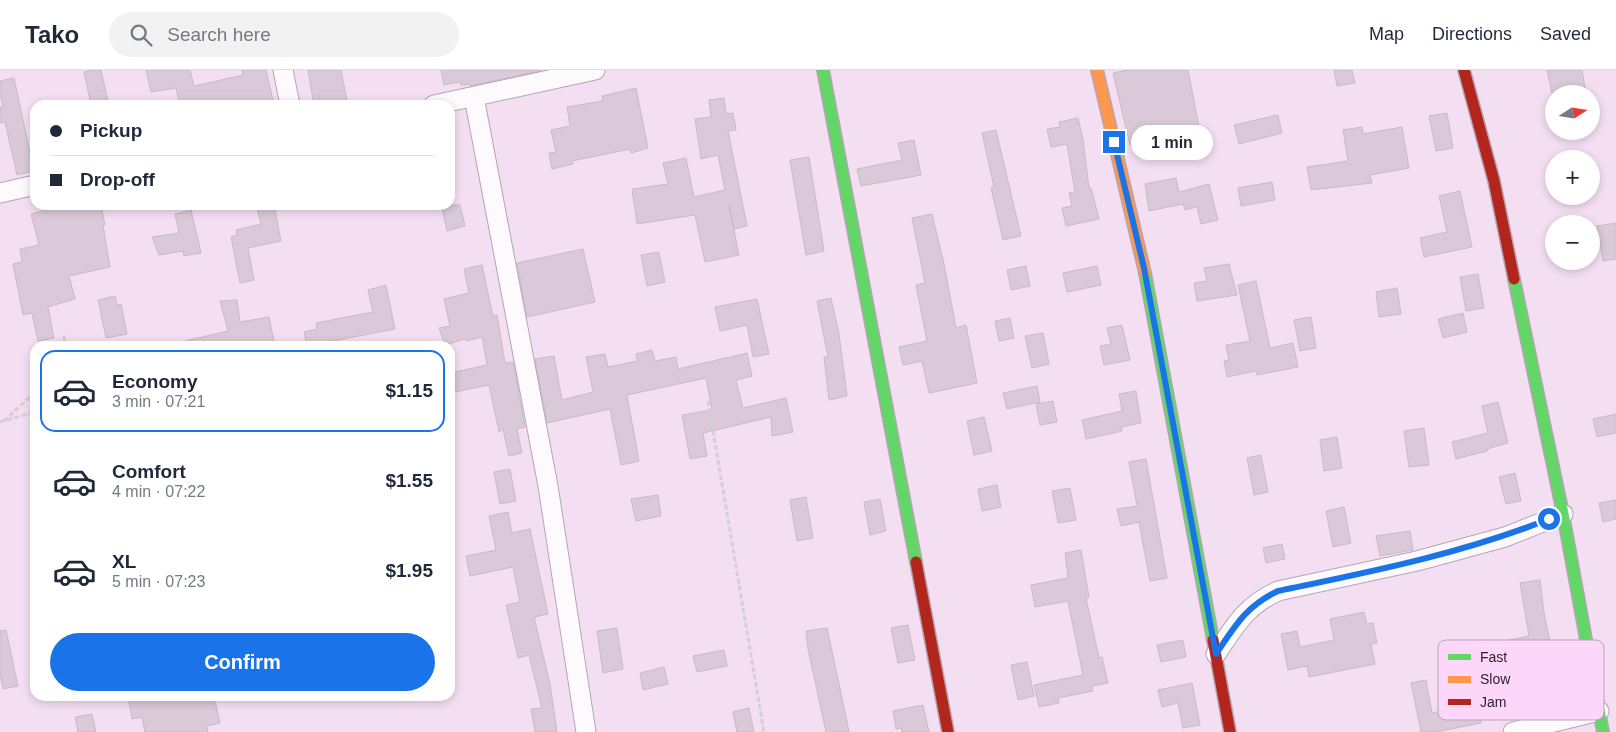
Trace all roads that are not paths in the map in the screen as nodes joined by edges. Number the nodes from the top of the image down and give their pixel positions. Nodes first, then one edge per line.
1 (283, 70) edge
2 (595, 70) edge
3 (823, 70) edge
4 (1097, 70) edge
5 (1464, 70) edge
6 (474, 97) junction
7 (289, 100) edge
8 (455, 101) edge
9 (30, 186) edge
10 (0, 193) edge
11 (1563, 514) junction
12 (1586, 640) edge
13 (1216, 654) junction
14 (1562, 720) edge
15 (586, 732) edge
16 (948, 732) edge
17 (1230, 732) edge
18 (1513, 732) edge

1 - 7 street
2 - 6 street
3 - 16 street
4 - 13 street
5 - 11 street
6 - 8 street
6 - 15 street
9 - 10 street
11 - 12 street
11 - 13 street
13 - 17 street
14 - 18 street

